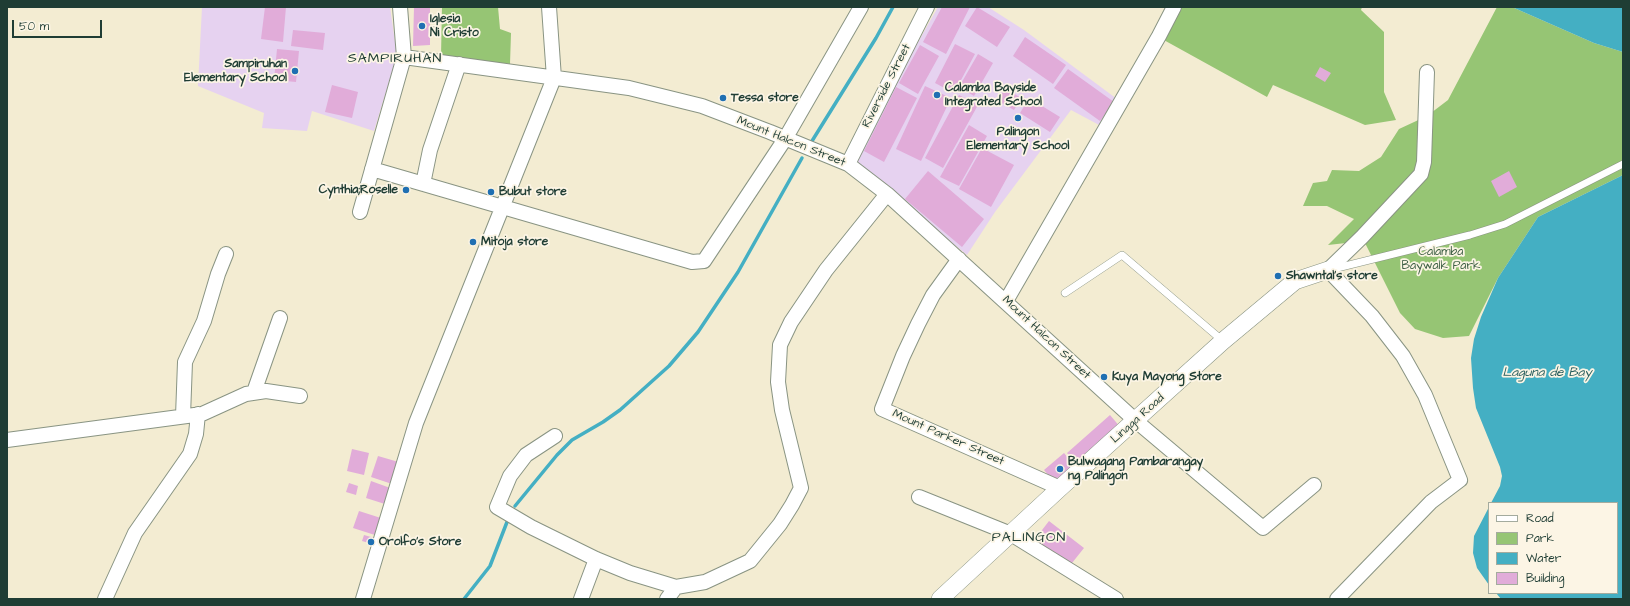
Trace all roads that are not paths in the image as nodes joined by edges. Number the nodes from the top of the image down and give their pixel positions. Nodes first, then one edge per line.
1 (400, 7) edge
2 (549, 7) edge
3 (861, 7) edge
4 (927, 7) edge
5 (1174, 7) edge
6 (404, 56) junction
7 (459, 64) junction
8 (1427, 72) dead end
9 (554, 78) junction
10 (785, 139) junction
11 (848, 164) junction
12 (1623, 164) edge
13 (372, 169) junction
14 (423, 184) junction
15 (887, 194) junction
16 (504, 207) junction
17 (360, 212) dead end
18 (226, 254) dead end
19 (959, 259) junction
20 (1328, 270) junction
21 (1065, 293) dead end
22 (1006, 301) junction
23 (280, 318) dead end
24 (1223, 341) junction
25 (254, 392) junction
26 (300, 396) dead end
27 (198, 414) junction
28 (183, 416) junction
29 (1136, 421) junction
30 (555, 436) dead end
31 (7, 440) edge
32 (1314, 486) dead end
33 (1060, 488) junction
34 (919, 497) dead end
35 (1011, 534) junction
36 (596, 559) junction
37 (676, 587) junction
38 (105, 599) edge
39 (363, 599) edge
40 (581, 599) edge
41 (667, 599) edge
42 (940, 599) edge
43 (1116, 599) edge
44 (1337, 599) edge

1 - 6 street
2 - 9 street
3 - 10 street
4 - 11 street, Riverside Street
5 - 22 street
6 - 7 street, Mount Halcon Street
6 - 13 street
7 - 9 street, Mount Halcon Street
7 - 14 street
8 - 20 street
9 - 10 street, Mount Halcon Street
9 - 16 street
10 - 11 street, Mount Halcon Street
10 - 16 street
11 - 15 street, Mount Halcon Street
12 - 20 lane
13 - 14 street
13 - 17 street
14 - 16 street
15 - 19 street, Mount Halcon Street
15 - 37 street
16 - 39 street
18 - 28 street
19 - 22 street, Mount Halcon Street
19 - 33 street, Mount Parker Street
20 - 24 street, Lingga Road
20 - 44 street
21 - 24 lane
22 - 29 street, Mount Halcon Street
23 - 25 street
24 - 29 street, Lingga Road
25 - 26 street
25 - 27 street
27 - 28 street
27 - 38 street
28 - 31 street
29 - 32 street, Mount Halcon Street
29 - 33 street, Lingga Road
30 - 36 street
33 - 35 street, Lingga Road
34 - 35 street
35 - 42 street, Lingga Road
35 - 43 street
36 - 37 street
36 - 40 street
37 - 41 street

